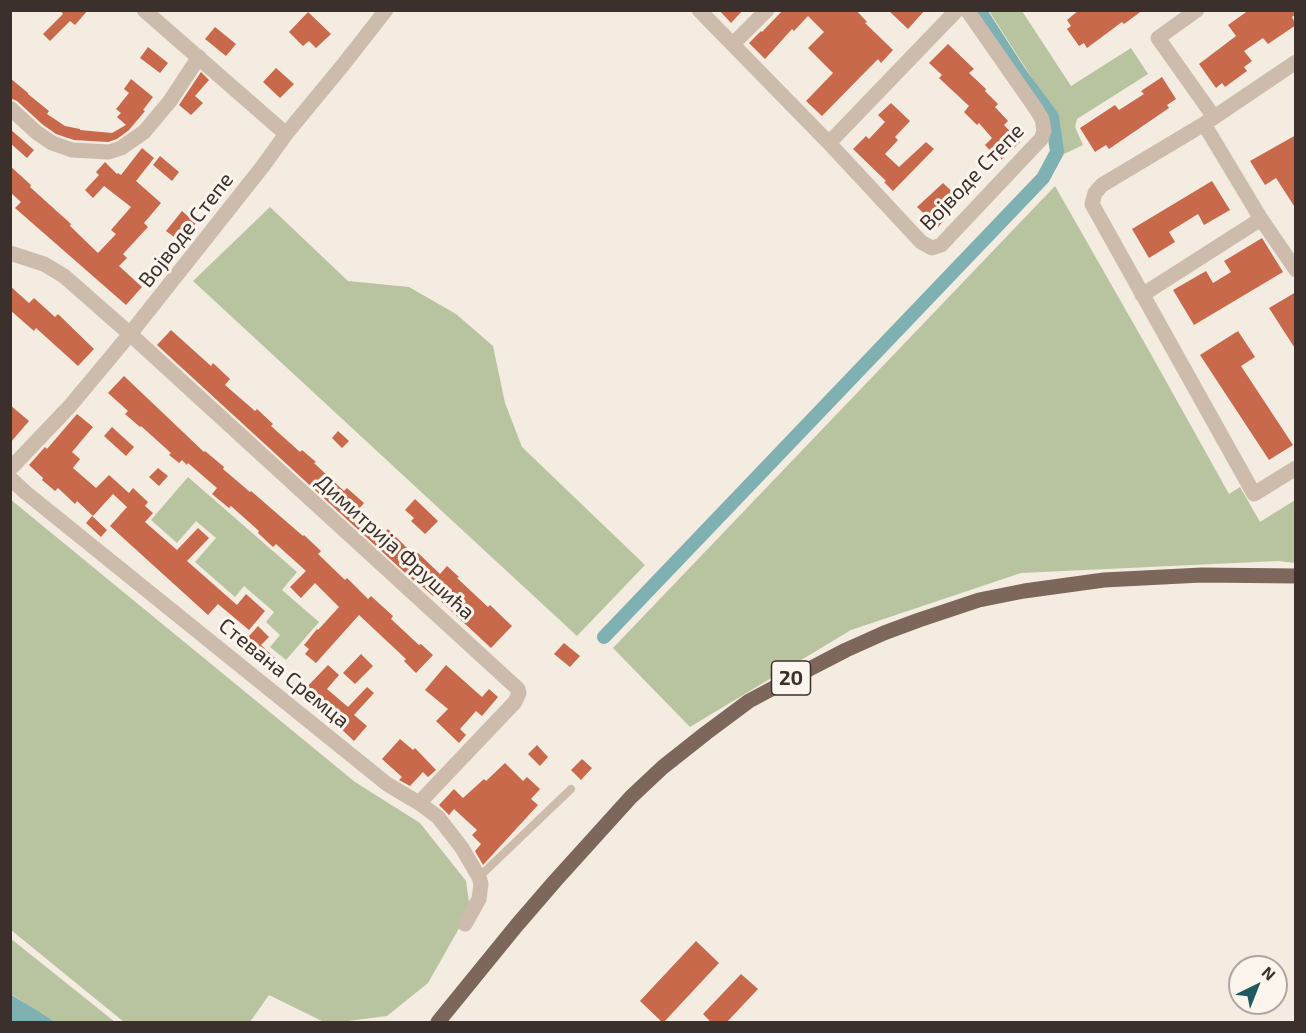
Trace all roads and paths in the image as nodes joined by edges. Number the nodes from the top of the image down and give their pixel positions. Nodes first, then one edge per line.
1 (144, 10) edge
2 (386, 10) edge
3 (699, 10) edge
4 (767, 10) edge
5 (957, 10) edge
6 (967, 10) edge
7 (1197, 10) edge
8 (734, 44) junction
9 (199, 57) junction
10 (1296, 62) edge
11 (10, 108) edge
12 (1209, 121) junction
13 (286, 134) junction
14 (829, 143) junction
15 (1261, 219) junction
16 (10, 253) edge
17 (1296, 270) edge
18 (1142, 295) junction
19 (130, 334) junction
20 (1296, 468) edge
21 (10, 469) edge
22 (10, 478) edge
23 (1296, 576) edge
24 (571, 789) dead end
25 (419, 803) junction
26 (479, 877) junction
27 (465, 924) dead end
28 (438, 1023) edge

1 - 9 street
2 - 13 street, Војводе Степе
3 - 8 street, Војводе Степе
4 - 8 street
5 - 14 street
6 - 14 street, Војводе Степе
7 - 12 street
8 - 14 street, Војводе Степе
9 - 11 street
9 - 13 street
10 - 12 street
12 - 15 street
12 - 18 street
13 - 19 street, Војводе Степе
15 - 17 street
15 - 18 street
16 - 19 street
18 - 20 street
19 - 21 street, Војводе Степе
19 - 25 street, Димитрија Фрушића
22 - 25 street, Стевана Сремца
23 - 28 main road, 20
24 - 26 lane
25 - 26 street, Стевана Сремца
26 - 27 street

